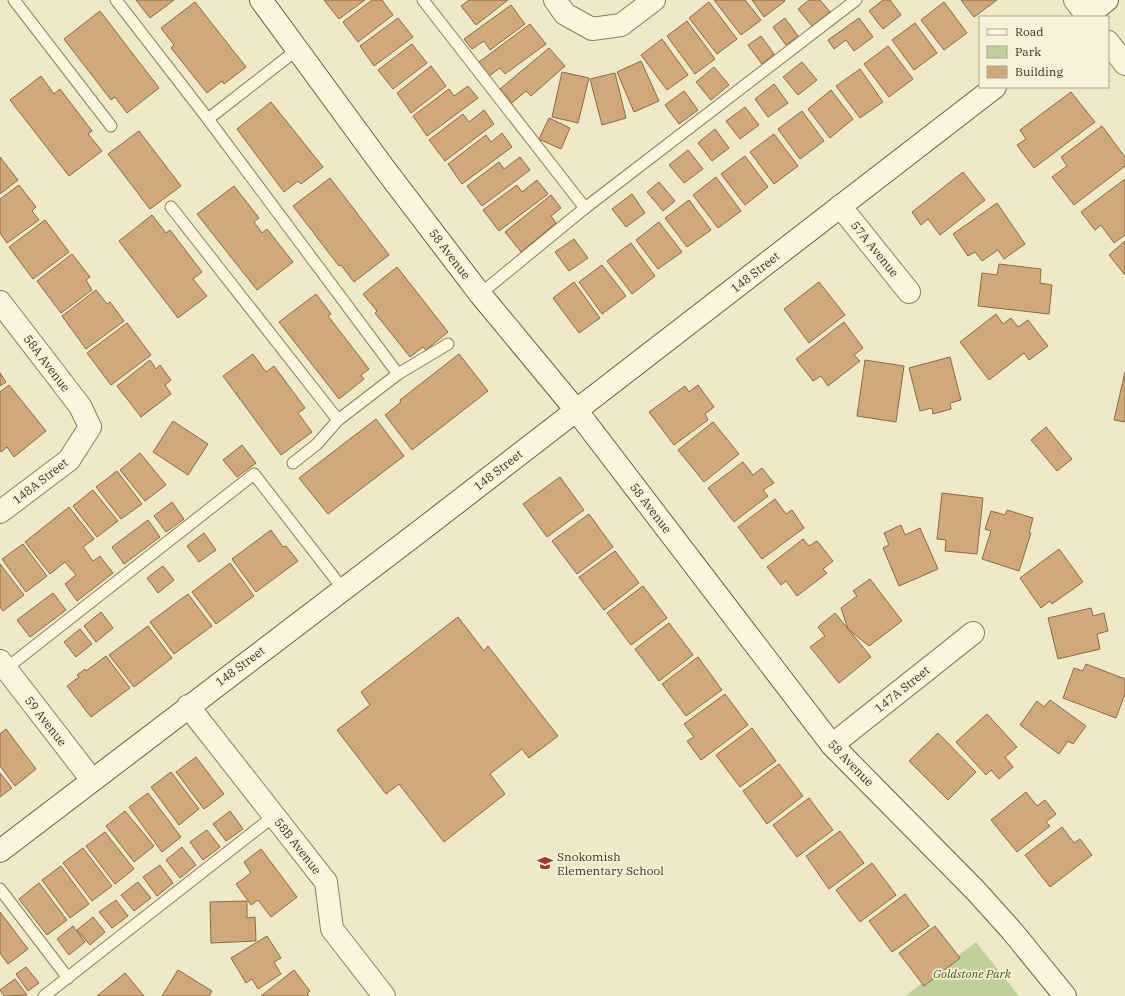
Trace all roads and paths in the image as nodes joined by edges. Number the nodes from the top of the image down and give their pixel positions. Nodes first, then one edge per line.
1 (14, 0) edge
2 (116, 0) edge
3 (260, 0) edge
4 (423, 0) edge
5 (555, 0) edge
6 (654, 0) edge
7 (856, 0) edge
8 (1107, 0) edge
9 (1084, 12) edge
10 (1109, 43) edge
11 (298, 49) junction
12 (1125, 64) edge
13 (994, 88) edge
14 (208, 119) junction
15 (111, 126) dead end
16 (840, 206) junction
17 (171, 207) dead end
18 (585, 208) junction
19 (909, 292) dead end
20 (480, 294) junction
21 (0, 302) edge
22 (448, 344) dead end
23 (398, 374) junction
24 (576, 410) junction
25 (338, 420) junction
26 (90, 427) joint
27 (293, 463) dead end
28 (0, 512) edge
29 (343, 589) junction
30 (973, 633) dead end
31 (2, 668) edge
32 (188, 706) junction
33 (832, 745) junction
34 (92, 780) junction
35 (274, 816) junction
36 (0, 851) edge
37 (0, 889) edge
38 (68, 978) junction
39 (44, 996) edge
40 (384, 996) edge
41 (1065, 996) edge

1 - 15 lane
2 - 14 lane
3 - 11 street, 58 Avenue
4 - 18 lane
5 - 6 street
7 - 18 lane
8 - 9 street
10 - 12 street
11 - 14 lane
11 - 20 street, 58 Avenue
13 - 16 street, 148 Street
14 - 23 lane
16 - 19 street, 57A Avenue
16 - 24 street, 148 Street
17 - 25 lane
18 - 20 lane
20 - 24 street, 58 Avenue
21 - 26 street, 58A Avenue
22 - 23 lane
23 - 25 lane
24 - 29 street, 148 Street
24 - 33 street, 58 Avenue
25 - 27 lane
26 - 28 street, 148A Street
29 - 31 lane
29 - 32 street, 148 Street
30 - 33 street, 147A Street
31 - 34 street, 59 Avenue
32 - 34 street, 148 Street
32 - 35 street, 58B Avenue
33 - 41 street, 58 Avenue
34 - 36 street, 148 Street
35 - 38 lane
35 - 40 street, 58B Avenue
37 - 38 lane
38 - 39 lane

